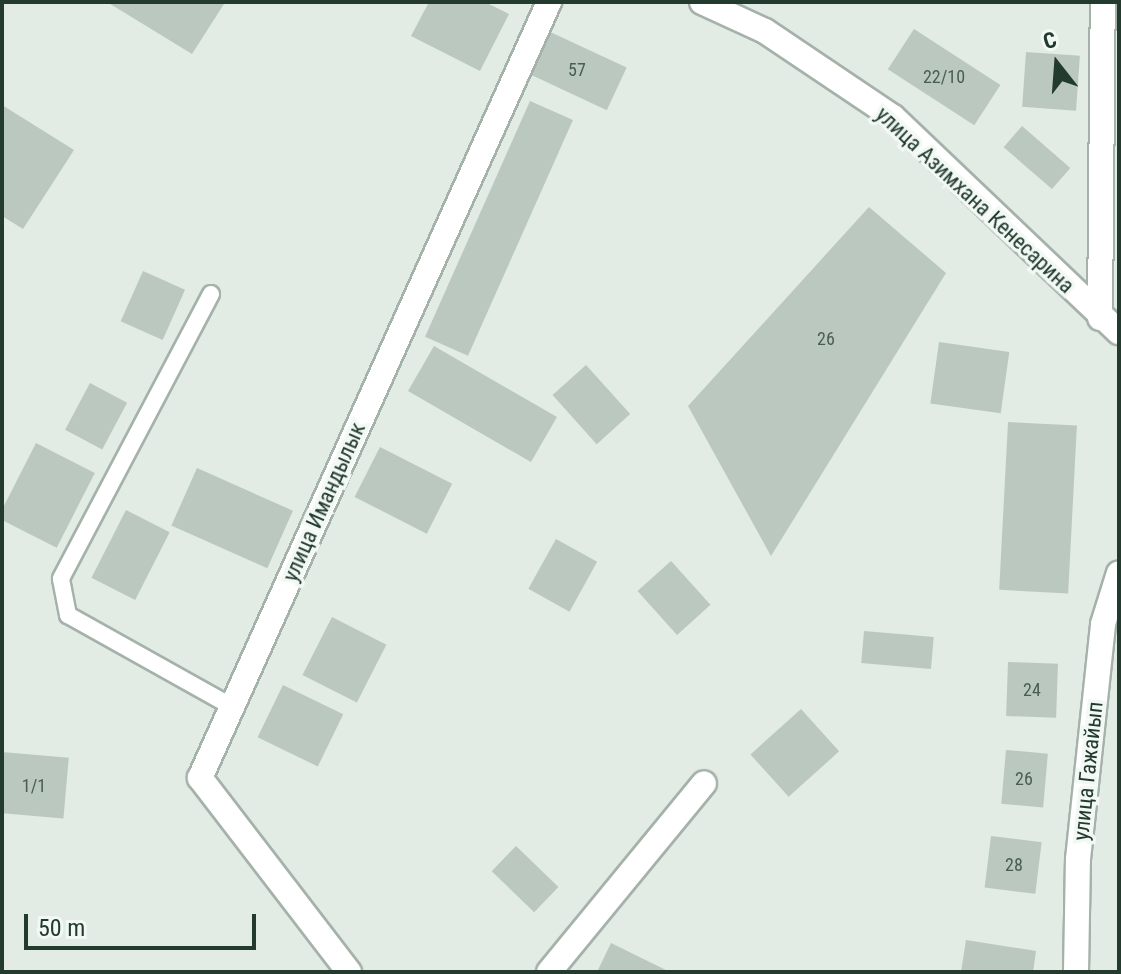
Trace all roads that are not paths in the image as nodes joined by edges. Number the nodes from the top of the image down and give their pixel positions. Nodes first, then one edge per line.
1 (549, 2) edge
2 (702, 2) edge
3 (1103, 2) edge
4 (211, 294) dead end
5 (1109, 325) edge
6 (1119, 573) edge
7 (231, 706) junction
8 (704, 783) dead end
9 (349, 972) edge
10 (549, 972) edge
11 (1076, 972) edge

1 - 7 street, улица Имандылык
2 - 5 street, улица Азимхана Кенесарина
3 - 5 street
4 - 7 lane
6 - 11 street, улица Гажайып
7 - 9 street, улица Имандылык
8 - 10 street

